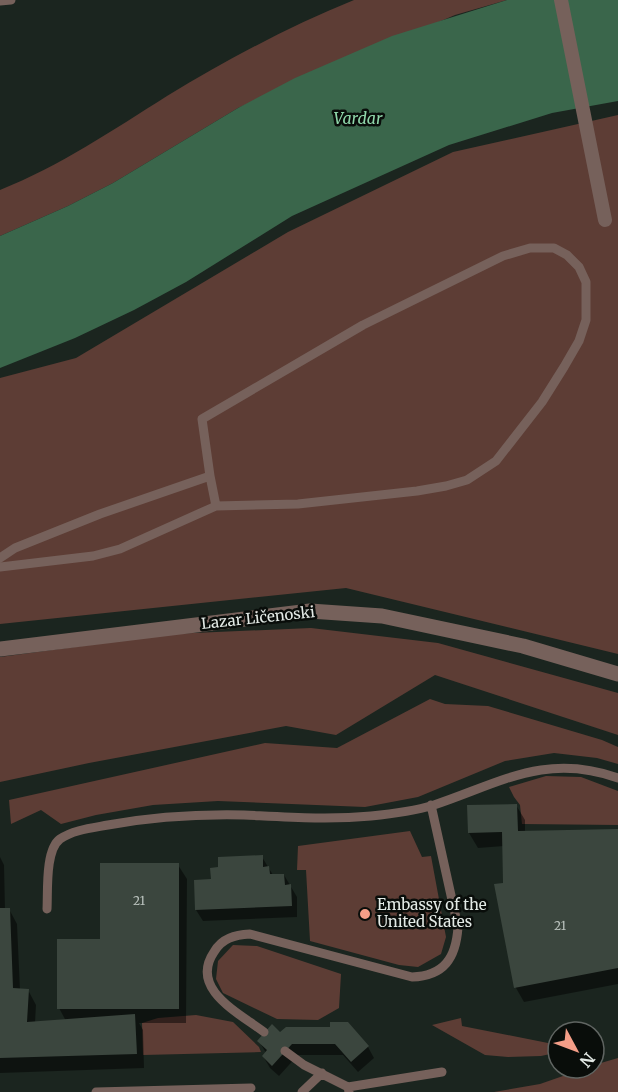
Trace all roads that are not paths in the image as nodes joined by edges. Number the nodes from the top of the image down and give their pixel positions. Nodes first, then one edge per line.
1 (11, 0) edge
2 (561, 0) edge
3 (0, 1) edge
4 (605, 220) dead end
5 (210, 476) junction
6 (216, 506) junction
7 (0, 558) edge
8 (0, 567) edge
9 (0, 649) edge
10 (618, 674) edge
11 (618, 778) edge
12 (431, 806) junction
13 (47, 909) dead end
14 (264, 1032) dead end
15 (285, 1051) dead end
16 (442, 1072) dead end
17 (322, 1073) junction
18 (252, 1088) dead end
19 (349, 1089) edge
20 (191, 1091) edge
21 (96, 1092) edge
22 (302, 1092) edge

1 - 3 lane
2 - 4 street
5 - 6 lane
5 - 6 lane
5 - 7 lane
6 - 8 lane
9 - 10 street, Lazar Ličenoski
11 - 12 lane
12 - 13 lane
12 - 14 lane
15 - 17 lane
16 - 19 lane
17 - 19 lane
17 - 22 lane
18 - 20 lane
20 - 21 lane

